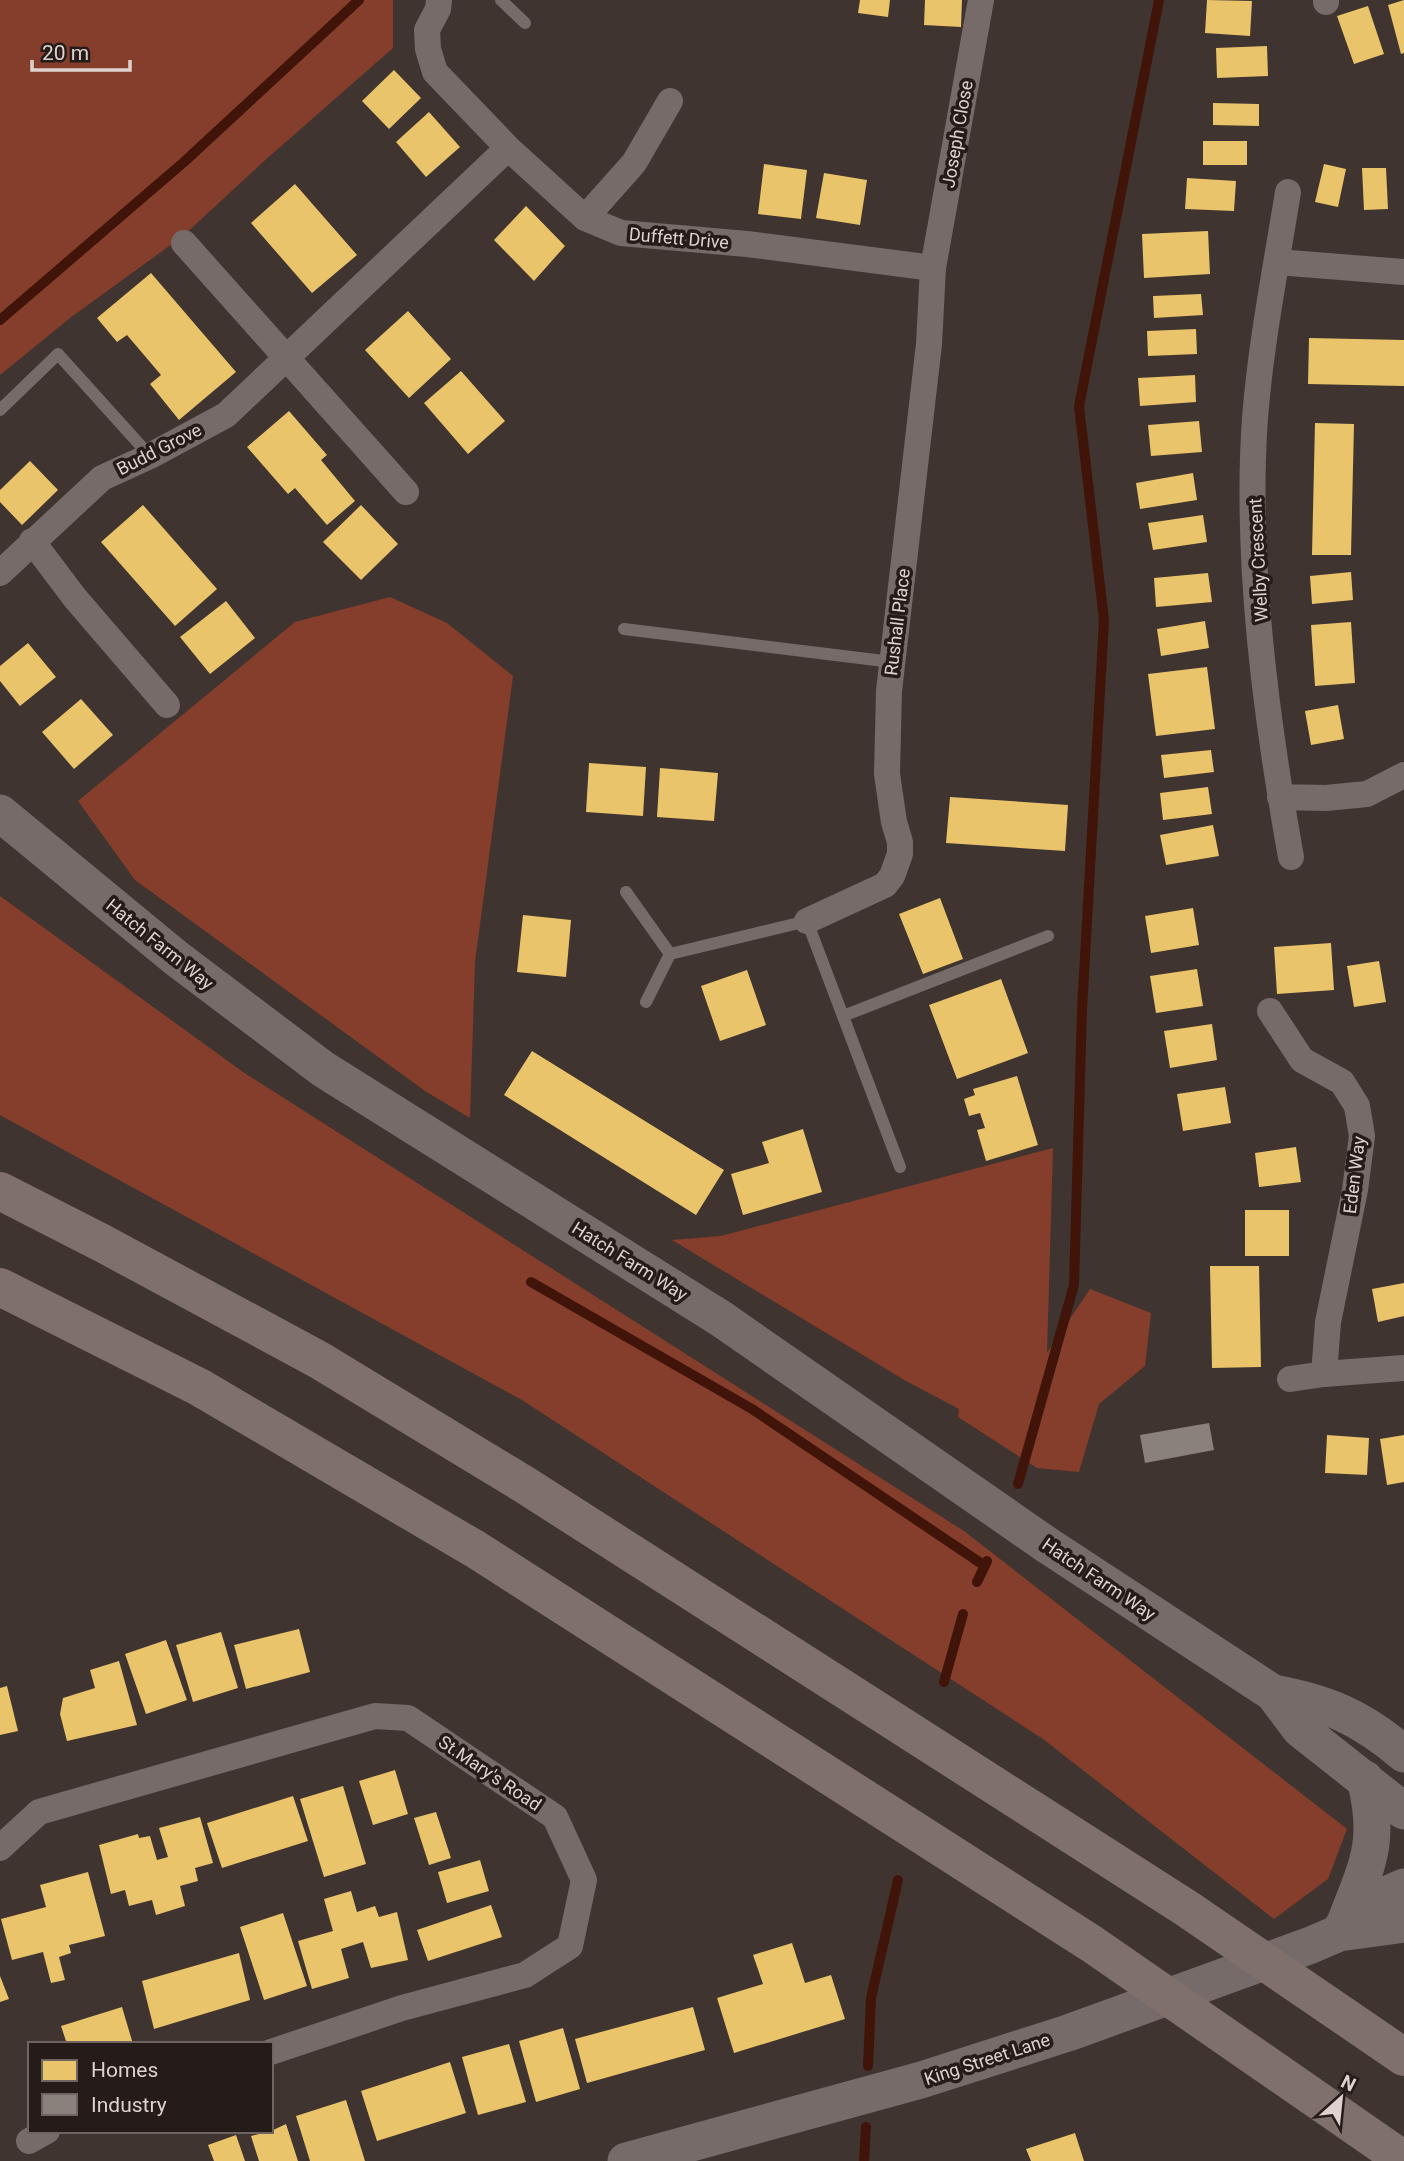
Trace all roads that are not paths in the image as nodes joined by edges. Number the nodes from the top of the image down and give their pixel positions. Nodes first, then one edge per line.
1 (439, 0) edge
2 (501, 0) edge
3 (981, 0) edge
4 (525, 23) dead end
5 (670, 101) dead end
6 (508, 148) junction
7 (1288, 192) dead end
8 (585, 218) junction
9 (184, 243) dead end
10 (1277, 262) junction
11 (933, 268) junction
12 (1404, 272) edge
13 (287, 357) junction
14 (0, 410) edge
15 (150, 456) junction
16 (406, 492) dead end
17 (32, 541) junction
18 (0, 573) edge
19 (624, 629) dead end
20 (892, 662) junction
21 (167, 705) dead end
22 (1404, 775) edge
23 (1280, 797) junction
24 (0, 813) edge
25 (1291, 857) dead end
26 (626, 892) dead end
27 (807, 921) junction
28 (1048, 936) dead end
29 (670, 954) junction
30 (646, 1002) dead end
31 (1270, 1011) dead end
32 (843, 1016) junction
33 (900, 1167) dead end
34 (0, 1191) edge
35 (0, 1287) edge
36 (1404, 1368) edge
37 (1324, 1374) junction
38 (1290, 1379) dead end
39 (1273, 1692) junction
40 (1404, 1754) edge
41 (1366, 1779) junction
42 (1404, 1811) edge
43 (0, 1848) edge
44 (1404, 1887) edge
45 (1404, 1924) edge
46 (1343, 1926) junction
47 (273, 2051) edge
48 (1404, 2057) edge
49 (1404, 2160) edge
50 (626, 2161) edge

1 - 6 street, Duffett Drive
2 - 4 lane
3 - 11 street, Joseph Close
5 - 8 street
6 - 8 street, Duffett Drive
6 - 13 street, Budd Grove
7 - 10 street, Welby Crescent
8 - 11 street, Duffett Drive
9 - 13 street
10 - 12 street
10 - 23 street, Welby Crescent
11 - 20 street, Rushall Place
13 - 15 street, Budd Grove
13 - 16 street
14 - 15 lane
15 - 17 street, Budd Grove
17 - 18 street, Budd Grove
17 - 21 street
19 - 20 lane
20 - 27 street, Rushall Place
22 - 23 street
23 - 25 street, Welby Crescent
24 - 39 street, Hatch Farm Way
26 - 29 lane
27 - 29 lane
27 - 32 lane
28 - 32 lane
29 - 30 lane
31 - 37 street, Eden Way
32 - 33 lane
34 - 48 highway
35 - 49 highway
36 - 37 street
37 - 38 street
39 - 40 street, Hatch Farm Way
39 - 41 street, Hatch Farm Way
41 - 42 street, Hatch Farm Way
41 - 46 street
43 - 47 street, St.Mary's Road
44 - 46 street, King Street Lane
45 - 46 street, King Street Lane
46 - 50 street, King Street Lane

